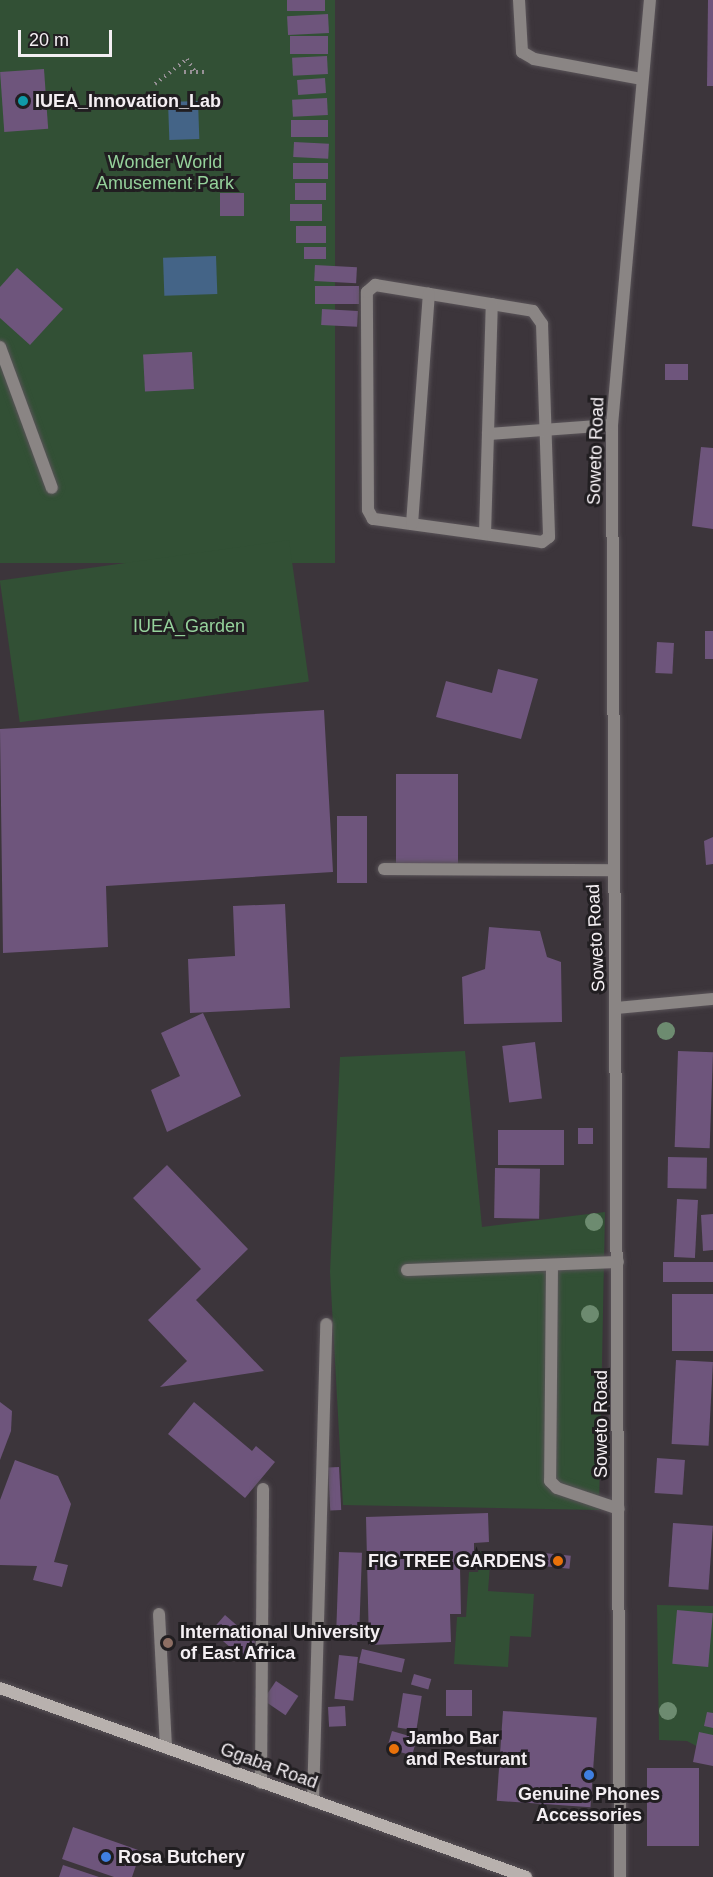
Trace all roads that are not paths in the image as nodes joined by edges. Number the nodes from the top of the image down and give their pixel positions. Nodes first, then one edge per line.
1 (519, 0) edge
2 (650, 0) edge
3 (642, 79) junction
4 (429, 294) junction
5 (492, 304) junction
6 (0, 347) edge
7 (612, 425) junction
8 (545, 428) junction
9 (488, 434) junction
10 (52, 488) dead end
11 (412, 524) junction
12 (485, 534) junction
13 (384, 869) dead end
14 (611, 870) junction
15 (713, 999) edge
16 (617, 1008) junction
17 (618, 1262) junction
18 (552, 1265) junction
19 (407, 1270) dead end
20 (326, 1324) dead end
21 (262, 1489) dead end
22 (619, 1509) junction
23 (159, 1614) dead end
24 (0, 1688) edge
25 (166, 1748) junction
26 (261, 1783) junction
27 (313, 1801) junction
28 (526, 1877) edge
29 (620, 1877) edge

1 - 3 street
2 - 3 street, Soweto Road
3 - 7 street, Soweto Road
4 - 5 street
4 - 11 street
4 - 11 street
5 - 8 street
5 - 9 street
6 - 10 street
7 - 8 street
7 - 14 street, Soweto Road
8 - 9 street
8 - 12 street
9 - 12 street
11 - 12 street
13 - 14 street
14 - 16 street, Soweto Road
15 - 16 street
16 - 17 street, Soweto Road
17 - 18 street
17 - 22 street, Soweto Road
18 - 19 street
18 - 22 street
20 - 27 street
21 - 26 street
22 - 29 street, Soweto Road
23 - 25 street
24 - 25 main road, Ggaba Road
25 - 26 main road, Ggaba Road
26 - 27 main road, Ggaba Road
27 - 28 main road, Ggaba Road

